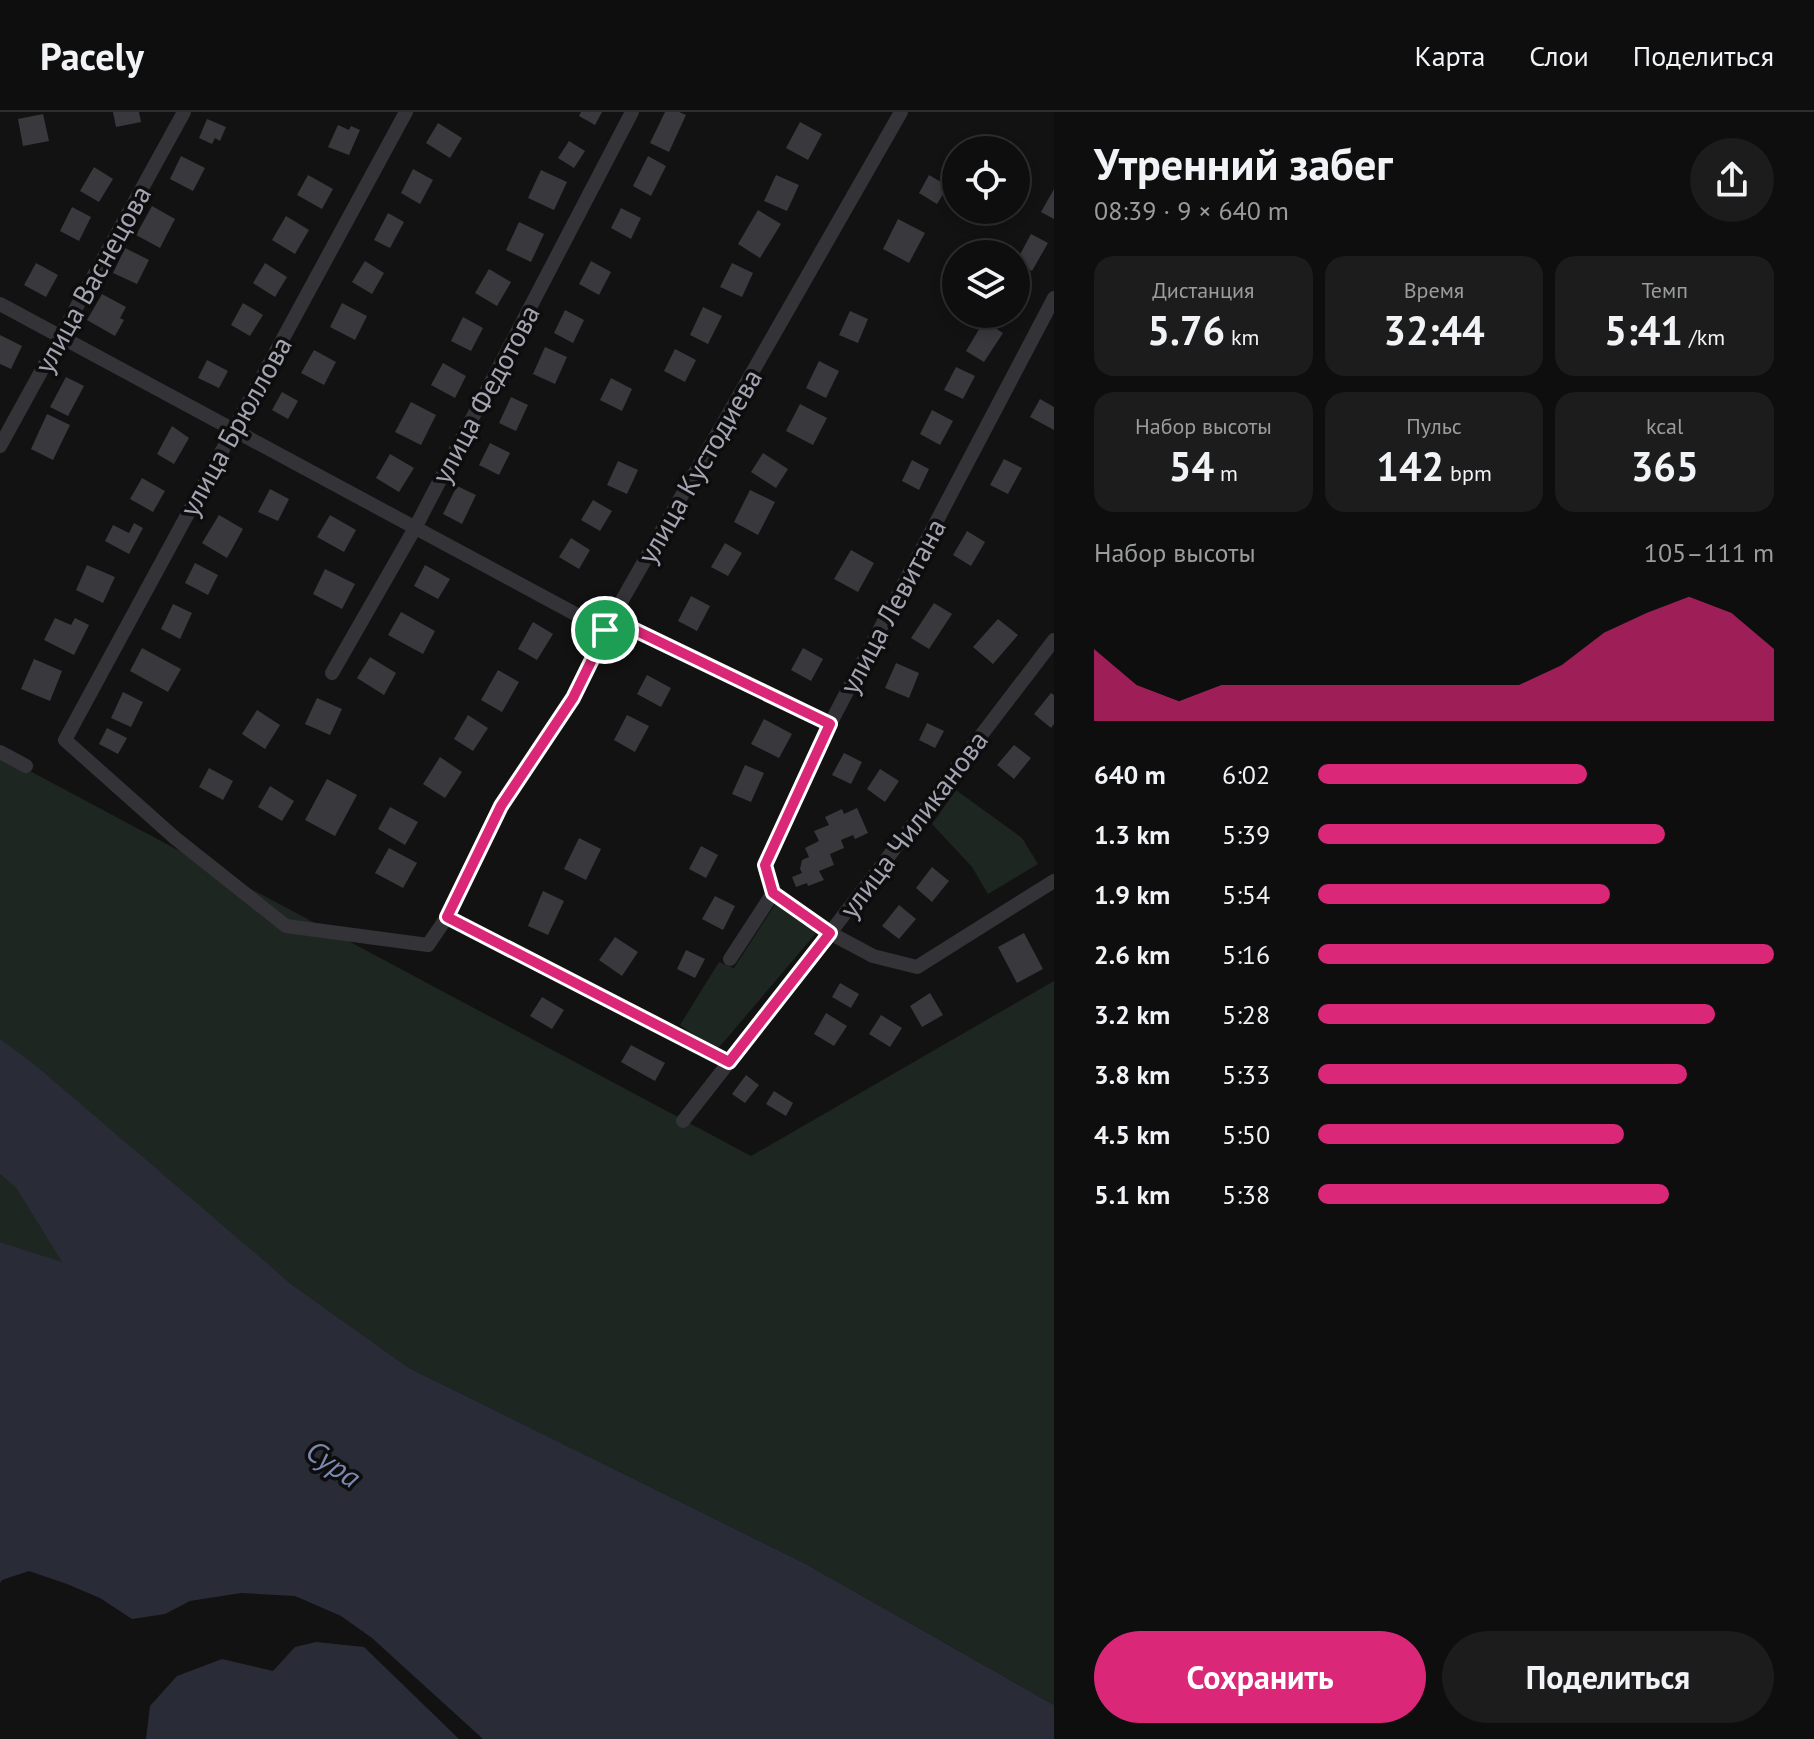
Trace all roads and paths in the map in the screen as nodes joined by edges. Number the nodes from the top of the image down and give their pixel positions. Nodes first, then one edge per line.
1 (184, 112) edge
2 (406, 112) edge
3 (632, 112) edge
4 (901, 112) edge
5 (1054, 298) edge
6 (0, 304) edge
7 (60, 336) junction
8 (233, 430) junction
9 (0, 446) edge
10 (415, 528) junction
11 (609, 624) junction
12 (1054, 640) edge
13 (332, 673) dead end
14 (830, 724) junction
15 (0, 752) edge
16 (26, 766) dead end
17 (1054, 881) edge
18 (773, 893) junction
19 (447, 917) junction
20 (830, 933) junction
21 (428, 945) joint
22 (730, 959) dead end
23 (729, 1062) junction
24 (683, 1121) dead end

1 - 7 street, улица Васнецова
2 - 8 street, улица Брюллова
3 - 10 street, улица Федотова
4 - 11 street, улица Кустодиева
5 - 14 street, улица Левитана
6 - 7 street
7 - 8 street
7 - 9 street, улица Васнецова
8 - 10 street
8 - 21 street, улица Брюллова
10 - 11 street
10 - 13 street, улица Федотова
11 - 14 street
11 - 19 street, улица Кустодиева
12 - 20 street, улица Чиликанова
14 - 18 street, улица Левитана
15 - 16 street
17 - 20 street
18 - 20 street
18 - 22 street
19 - 21 street, улица Кустодиева
19 - 23 lane
20 - 23 street, улица Чиликанова
23 - 24 street, улица Чиликанова

